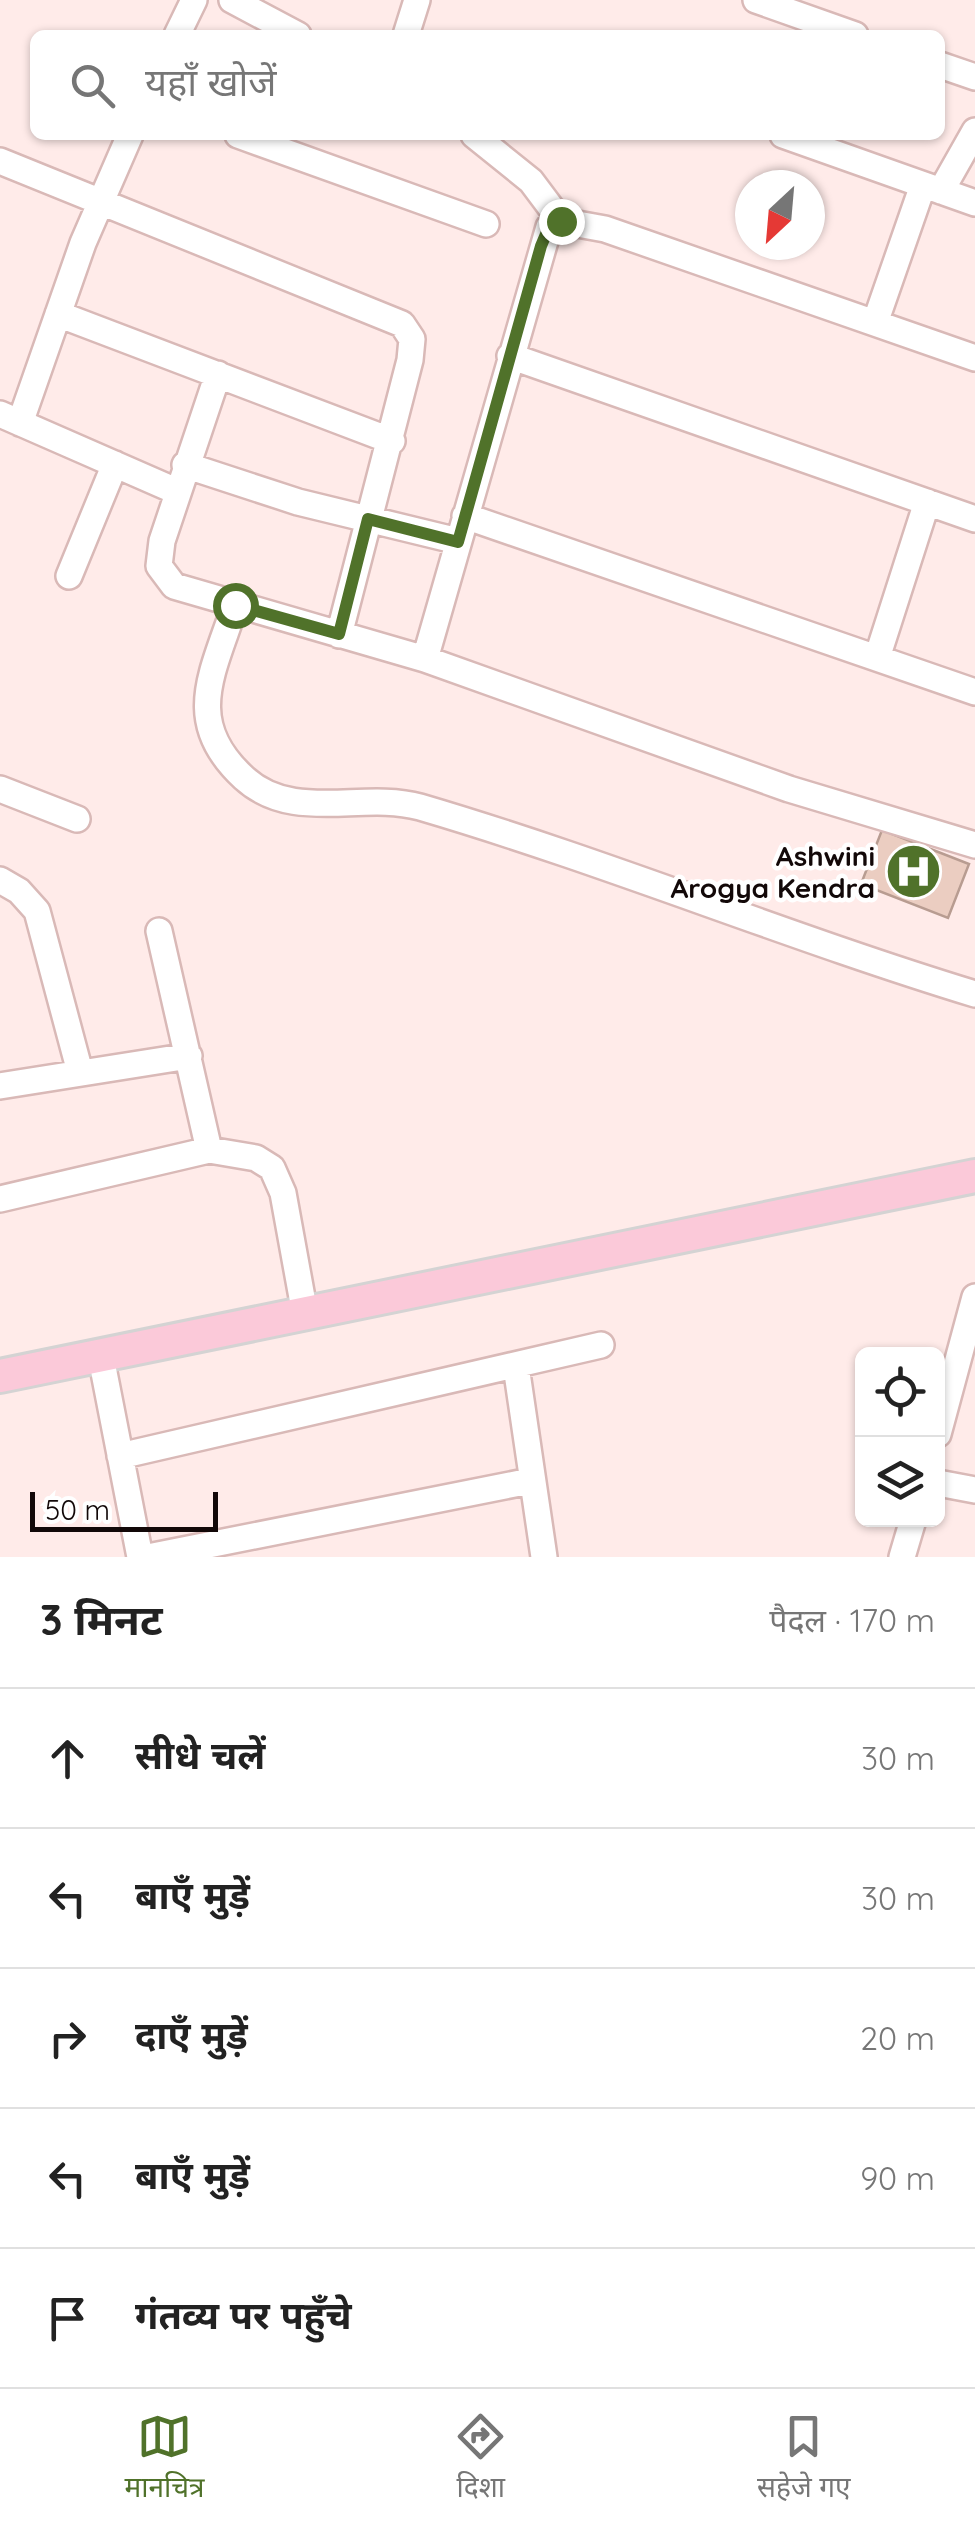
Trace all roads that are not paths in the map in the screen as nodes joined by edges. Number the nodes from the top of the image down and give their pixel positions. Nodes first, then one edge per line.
1 (194, 0) edge
2 (232, 0) edge
3 (416, 0) edge
4 (756, 0) edge
5 (179, 30) edge
6 (289, 30) edge
7 (407, 30) edge
8 (841, 30) edge
9 (945, 67) edge
10 (975, 77) edge
11 (975, 131) edge
12 (128, 140) edge
13 (252, 140) edge
14 (480, 140) edge
15 (797, 140) edge
16 (0, 161) edge
17 (932, 188) junction
18 (102, 200) junction
19 (975, 203) edge
20 (561, 221) junction
21 (486, 224) dead end
22 (58, 314) junction
23 (875, 323) junction
24 (510, 356) junction
25 (975, 358) edge
26 (218, 374) junction
27 (10, 418) edge
28 (392, 441) junction
29 (115, 464) junction
30 (185, 465) junction
31 (176, 491) junction
32 (927, 502) junction
33 (465, 516) junction
34 (368, 519) junction
35 (975, 519) edge
36 (458, 542) junction
37 (70, 576) dead end
38 (235, 605) junction
39 (339, 634) junction
40 (877, 658) junction
41 (424, 659) junction
42 (975, 692) edge
43 (0, 789) edge
44 (77, 819) dead end
45 (975, 845) edge
46 (0, 880) edge
47 (158, 931) dead end
48 (975, 994) edge
49 (188, 1056) junction
50 (80, 1072) junction
51 (0, 1086) edge
52 (209, 1150) junction
53 (975, 1176) edge
54 (0, 1199) edge
55 (975, 1298) edge
56 (305, 1314) junction
57 (601, 1345) dead end
58 (100, 1357) junction
59 (516, 1366) junction
60 (0, 1376) edge
61 (963, 1388) edge
62 (945, 1421) edge
63 (120, 1456) junction
64 (530, 1480) junction
65 (945, 1484) edge
66 (975, 1490) edge
67 (911, 1527) edge
68 (140, 1557) edge
69 (148, 1557) edge
70 (544, 1557) edge
71 (902, 1557) edge

1 - 5 street
2 - 6 street
3 - 7 street
4 - 8 street
9 - 10 street
11 - 17 street
12 - 18 street
13 - 21 street
14 - 20 street
15 - 17 street
16 - 18 street
17 - 19 street
17 - 23 street
18 - 22 street
18 - 28 street
20 - 23 street
20 - 24 street
22 - 26 street
22 - 27 street
23 - 25 street
24 - 32 street
24 - 33 street
26 - 28 street
26 - 30 street
27 - 29 street
28 - 34 street
29 - 31 street
29 - 37 street
30 - 31 street
30 - 34 street
31 - 38 street
32 - 35 street
32 - 40 street
33 - 36 street
33 - 40 street
34 - 36 street
34 - 39 street
36 - 41 street
38 - 39 street
38 - 48 street
39 - 41 street
40 - 42 street
41 - 45 street
43 - 44 street
46 - 50 street
47 - 49 street
49 - 50 street
49 - 52 street
50 - 51 street
52 - 54 street
52 - 56 street
53 - 56 main road
55 - 61 street
56 - 58 main road
57 - 59 street
58 - 60 main road
58 - 63 street
59 - 63 street
59 - 64 street
61 - 62 street
63 - 68 street
64 - 69 street
64 - 70 street
65 - 66 street
67 - 71 street

